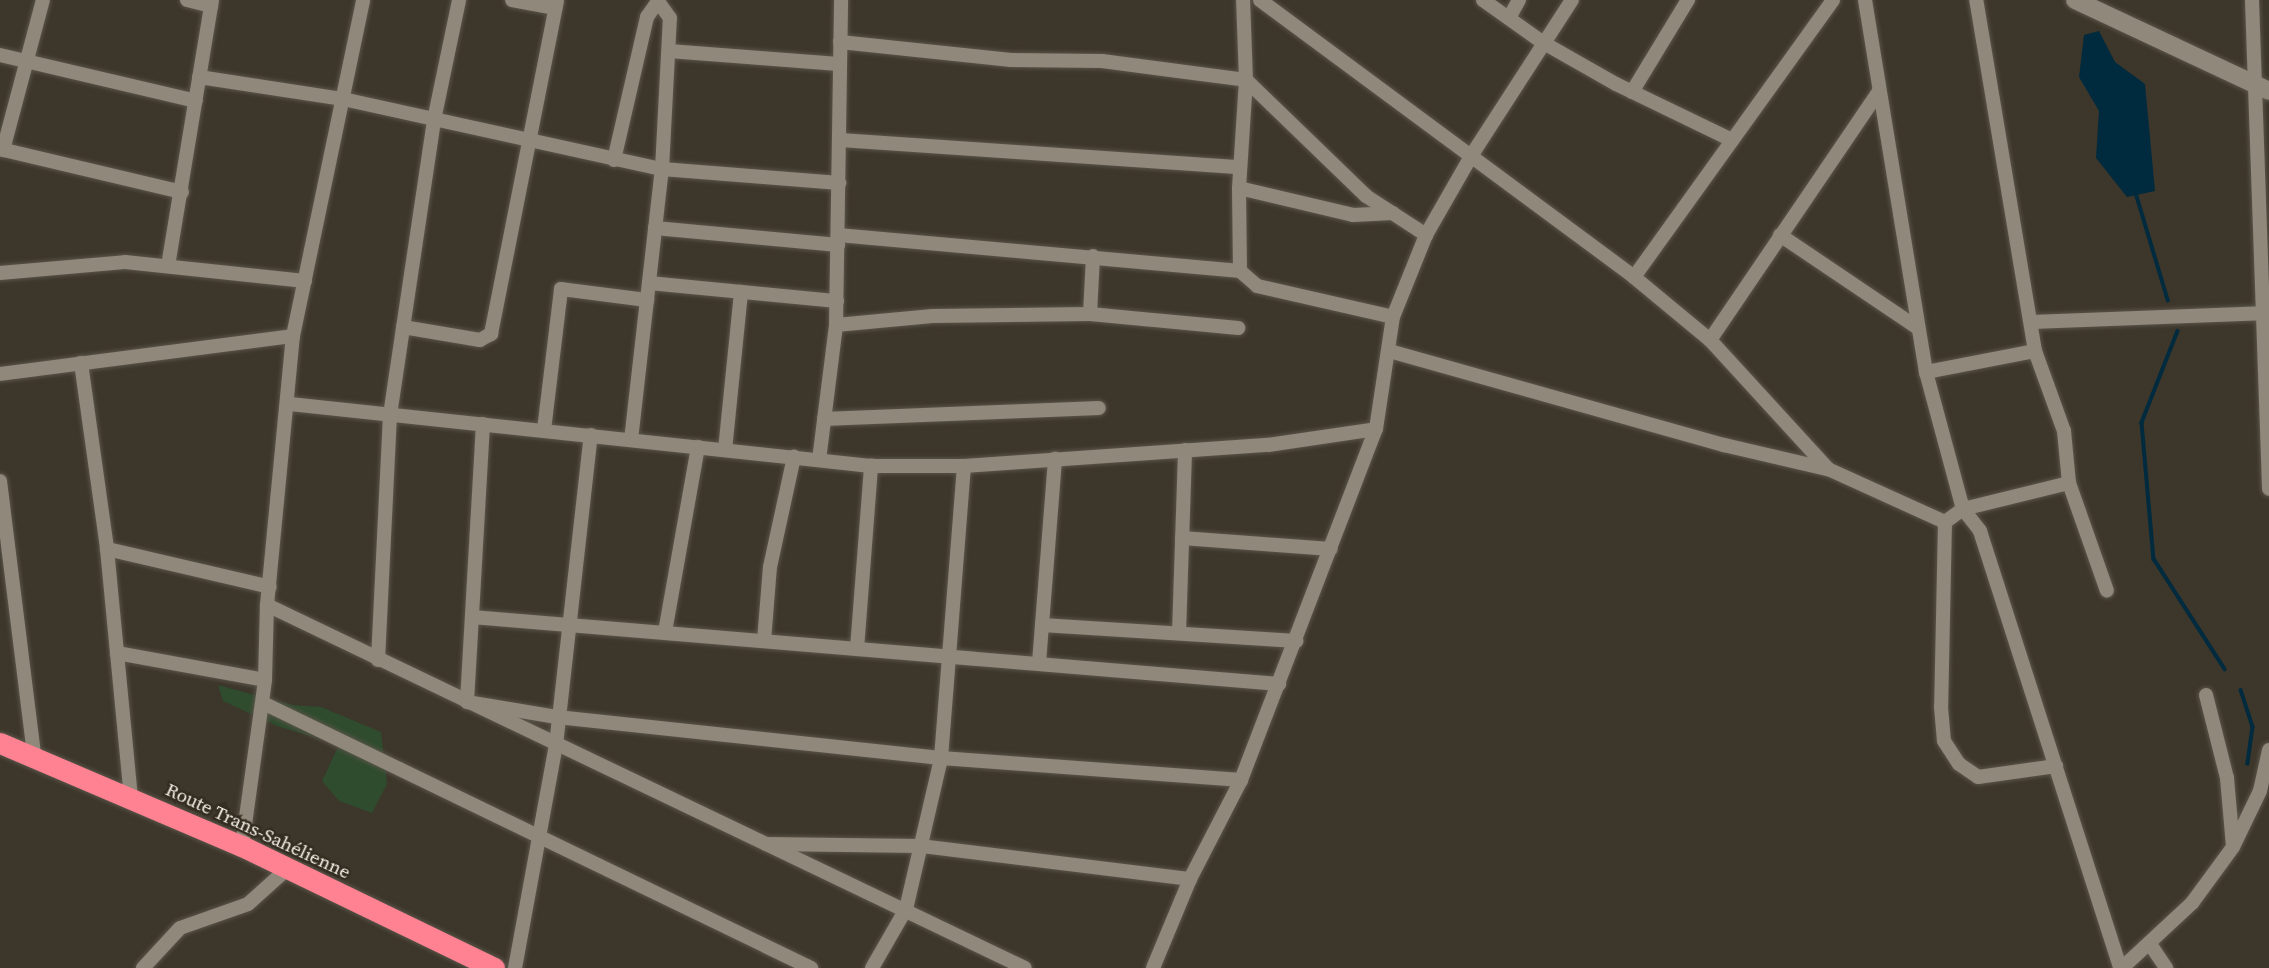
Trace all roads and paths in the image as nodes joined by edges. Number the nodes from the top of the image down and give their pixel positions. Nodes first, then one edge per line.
1 (43, 0) edge
2 (187, 0) edge
3 (363, 0) edge
4 (458, 0) edge
5 (512, 0) edge
6 (841, 0) edge
7 (1242, 0) edge
8 (1260, 0) edge
9 (1483, 0) edge
10 (1519, 0) edge
11 (1572, 0) edge
12 (1688, 0) edge
13 (1833, 0) edge
14 (1864, 0) edge
15 (1976, 0) edge
16 (2075, 0) edge
17 (2252, 0) edge
18 (659, 2) edge
19 (211, 3) edge
20 (556, 4) edge
21 (1274, 6) edge
22 (1509, 18) junction
23 (840, 42) junction
24 (1542, 42) junction
25 (669, 51) junction
26 (0, 55) edge
27 (28, 62) junction
28 (839, 64) junction
29 (199, 78) junction
30 (1246, 80) junction
31 (2262, 88) edge
32 (1879, 91) junction
33 (1632, 92) junction
34 (342, 99) junction
35 (196, 101) junction
36 (434, 120) junction
37 (840, 140) junction
38 (1732, 140) junction
39 (529, 141) junction
40 (1, 149) edge
41 (614, 160) junction
42 (1470, 160) junction
43 (1240, 167) junction
44 (662, 169) junction
45 (839, 183) junction
46 (1239, 188) junction
47 (183, 191) junction
48 (1393, 213) junction
49 (655, 228) junction
50 (1426, 235) junction
51 (1780, 236) junction
52 (838, 240) junction
53 (1093, 256) junction
54 (168, 267) junction
55 (1240, 271) junction
56 (0, 273) edge
57 (1634, 277) junction
58 (305, 281) junction
59 (649, 283) junction
60 (741, 292) junction
61 (647, 300) junction
62 (836, 301) junction
63 (2265, 313) edge
64 (1090, 314) junction
65 (1393, 317) junction
66 (2032, 322) junction
67 (836, 325) junction
68 (403, 327) junction
69 (1238, 328) dead end
70 (1918, 328) junction
71 (293, 336) junction
72 (1710, 340) junction
73 (1390, 351) junction
74 (2035, 351) junction
75 (81, 363) junction
76 (1926, 372) junction
77 (0, 374) edge
78 (290, 404) junction
79 (1099, 408) dead end
80 (390, 415) junction
81 (824, 419) junction
82 (483, 424) junction
83 (1376, 429) junction
84 (544, 430) junction
85 (591, 435) junction
86 (631, 440) junction
87 (698, 447) junction
88 (725, 450) junction
89 (1185, 450) junction
90 (794, 457) junction
91 (1055, 459) junction
92 (819, 460) junction
93 (871, 466) junction
94 (964, 466) junction
95 (1828, 469) junction
96 (0, 481) edge
97 (2069, 483) junction
98 (2269, 489) edge
99 (1963, 509) junction
100 (1945, 522) junction
101 (1182, 538) junction
102 (107, 549) junction
103 (1331, 549) junction
104 (270, 587) junction
105 (2107, 592) dead end
106 (267, 606) junction
107 (472, 617) junction
108 (569, 624) junction
109 (1042, 625) junction
110 (665, 632) junction
111 (1179, 633) junction
112 (764, 641) junction
113 (1296, 641) junction
114 (857, 649) junction
115 (117, 653) junction
116 (950, 657) junction
117 (378, 660) junction
118 (1039, 663) junction
119 (265, 680) junction
120 (1279, 684) junction
121 (2206, 695) dead end
122 (467, 702) junction
123 (263, 703) junction
124 (557, 717) junction
125 (0, 743) edge
126 (556, 745) junction
127 (2269, 750) edge
128 (34, 755) junction
129 (941, 758) junction
130 (2056, 766) junction
131 (1241, 780) junction
132 (2264, 790) edge
133 (131, 796) junction
134 (540, 834) junction
135 (761, 844) junction
136 (242, 846) junction
137 (922, 846) junction
138 (2234, 847) junction
139 (287, 869) junction
140 (1190, 879) junction
141 (906, 909) junction
142 (2150, 944) junction
143 (143, 968) edge
144 (494, 968) edge
145 (515, 968) edge
146 (811, 968) edge
147 (872, 968) edge
148 (1025, 968) edge
149 (1153, 968) edge
150 (2121, 968) edge
151 (2166, 968) edge

1 - 27 street
2 - 19 street
3 - 34 street
4 - 36 street
5 - 20 street
6 - 23 street
7 - 30 street
8 - 21 street
9 - 22 street
10 - 22 street
11 - 24 street
12 - 33 street
13 - 38 street
14 - 32 street
15 - 66 street
16 - 31 street
17 - 31 street
18 - 25 street
18 - 41 street
19 - 29 street
20 - 39 street
21 - 42 street
22 - 24 street
23 - 28 street
23 - 30 street
24 - 33 street
24 - 42 street
25 - 28 street
25 - 44 street
26 - 27 street
27 - 35 street
27 - 40 street
28 - 37 street
29 - 34 street
29 - 35 street
30 - 43 street
30 - 48 street
31 - 63 street
32 - 51 street
32 - 70 street
33 - 38 street
34 - 36 street
34 - 58 street
35 - 47 street
36 - 39 street
36 - 68 street
37 - 43 street
37 - 45 street
38 - 57 street
39 - 41 street
39 - 68 street
40 - 47 street
41 - 44 street
42 - 50 street
42 - 57 street
43 - 46 street
44 - 45 street
44 - 49 street
45 - 52 street
46 - 48 street
46 - 55 street
47 - 54 street
48 - 50 street
49 - 52 street
49 - 59 street
50 - 65 street
51 - 70 street
51 - 72 street
52 - 53 street
52 - 62 street
53 - 55 street
53 - 64 street
54 - 56 street
54 - 58 street
55 - 65 street
57 - 72 street
58 - 71 street
59 - 60 street
59 - 61 street
60 - 62 street
60 - 88 street
61 - 84 street
61 - 86 street
62 - 67 street
63 - 66 street
63 - 98 street
64 - 67 street
64 - 69 street
65 - 73 street
66 - 74 street
67 - 81 street
68 - 80 street
70 - 76 street
71 - 75 street
71 - 78 street
72 - 95 street
73 - 83 street
73 - 95 street
74 - 76 street
74 - 97 street
75 - 77 street
75 - 102 street
76 - 99 street
78 - 80 street
78 - 104 street
79 - 81 street
80 - 82 street
80 - 117 street
81 - 92 street
82 - 84 street
82 - 107 street
83 - 89 street
83 - 103 street
84 - 85 street
85 - 86 street
85 - 108 street
86 - 87 street
87 - 88 street
87 - 110 street
88 - 90 street
89 - 91 street
89 - 101 street
90 - 92 street
90 - 112 street
91 - 94 street
91 - 109 street
92 - 93 street
93 - 94 street
93 - 114 street
94 - 116 street
95 - 100 street
96 - 128 street
97 - 99 street
97 - 105 street
99 - 100 street
99 - 130 street
100 - 130 street
101 - 103 street
101 - 111 street
102 - 104 street
102 - 115 street
103 - 113 street
104 - 106 street
106 - 117 street
106 - 119 street
107 - 108 street
107 - 122 street
108 - 110 street
108 - 124 street
109 - 111 street
109 - 118 street
110 - 112 street
111 - 113 street
112 - 114 street
113 - 120 street
114 - 116 street
115 - 119 street
115 - 133 street
116 - 118 street
116 - 129 street
117 - 122 street
118 - 120 street
119 - 123 street
120 - 131 street
121 - 138 street
122 - 124 street
122 - 126 street
123 - 134 street
123 - 136 street
124 - 126 street
124 - 129 street
125 - 128 highway, Route Trans-Sahélienne
126 - 134 street
126 - 135 street
127 - 132 street
128 - 133 highway, Route Trans-Sahélienne
129 - 131 street
129 - 137 street
130 - 150 street
131 - 140 street
132 - 138 street
133 - 136 highway, Route Trans-Sahélienne
134 - 145 street
134 - 146 street
135 - 137 street
135 - 141 street
136 - 139 highway, Route Trans-Sahélienne
137 - 140 street
137 - 141 street
138 - 142 street
139 - 143 street
139 - 144 highway, Route Trans-Sahélienne
140 - 149 street
141 - 147 street
141 - 148 street
142 - 150 street
142 - 151 street

